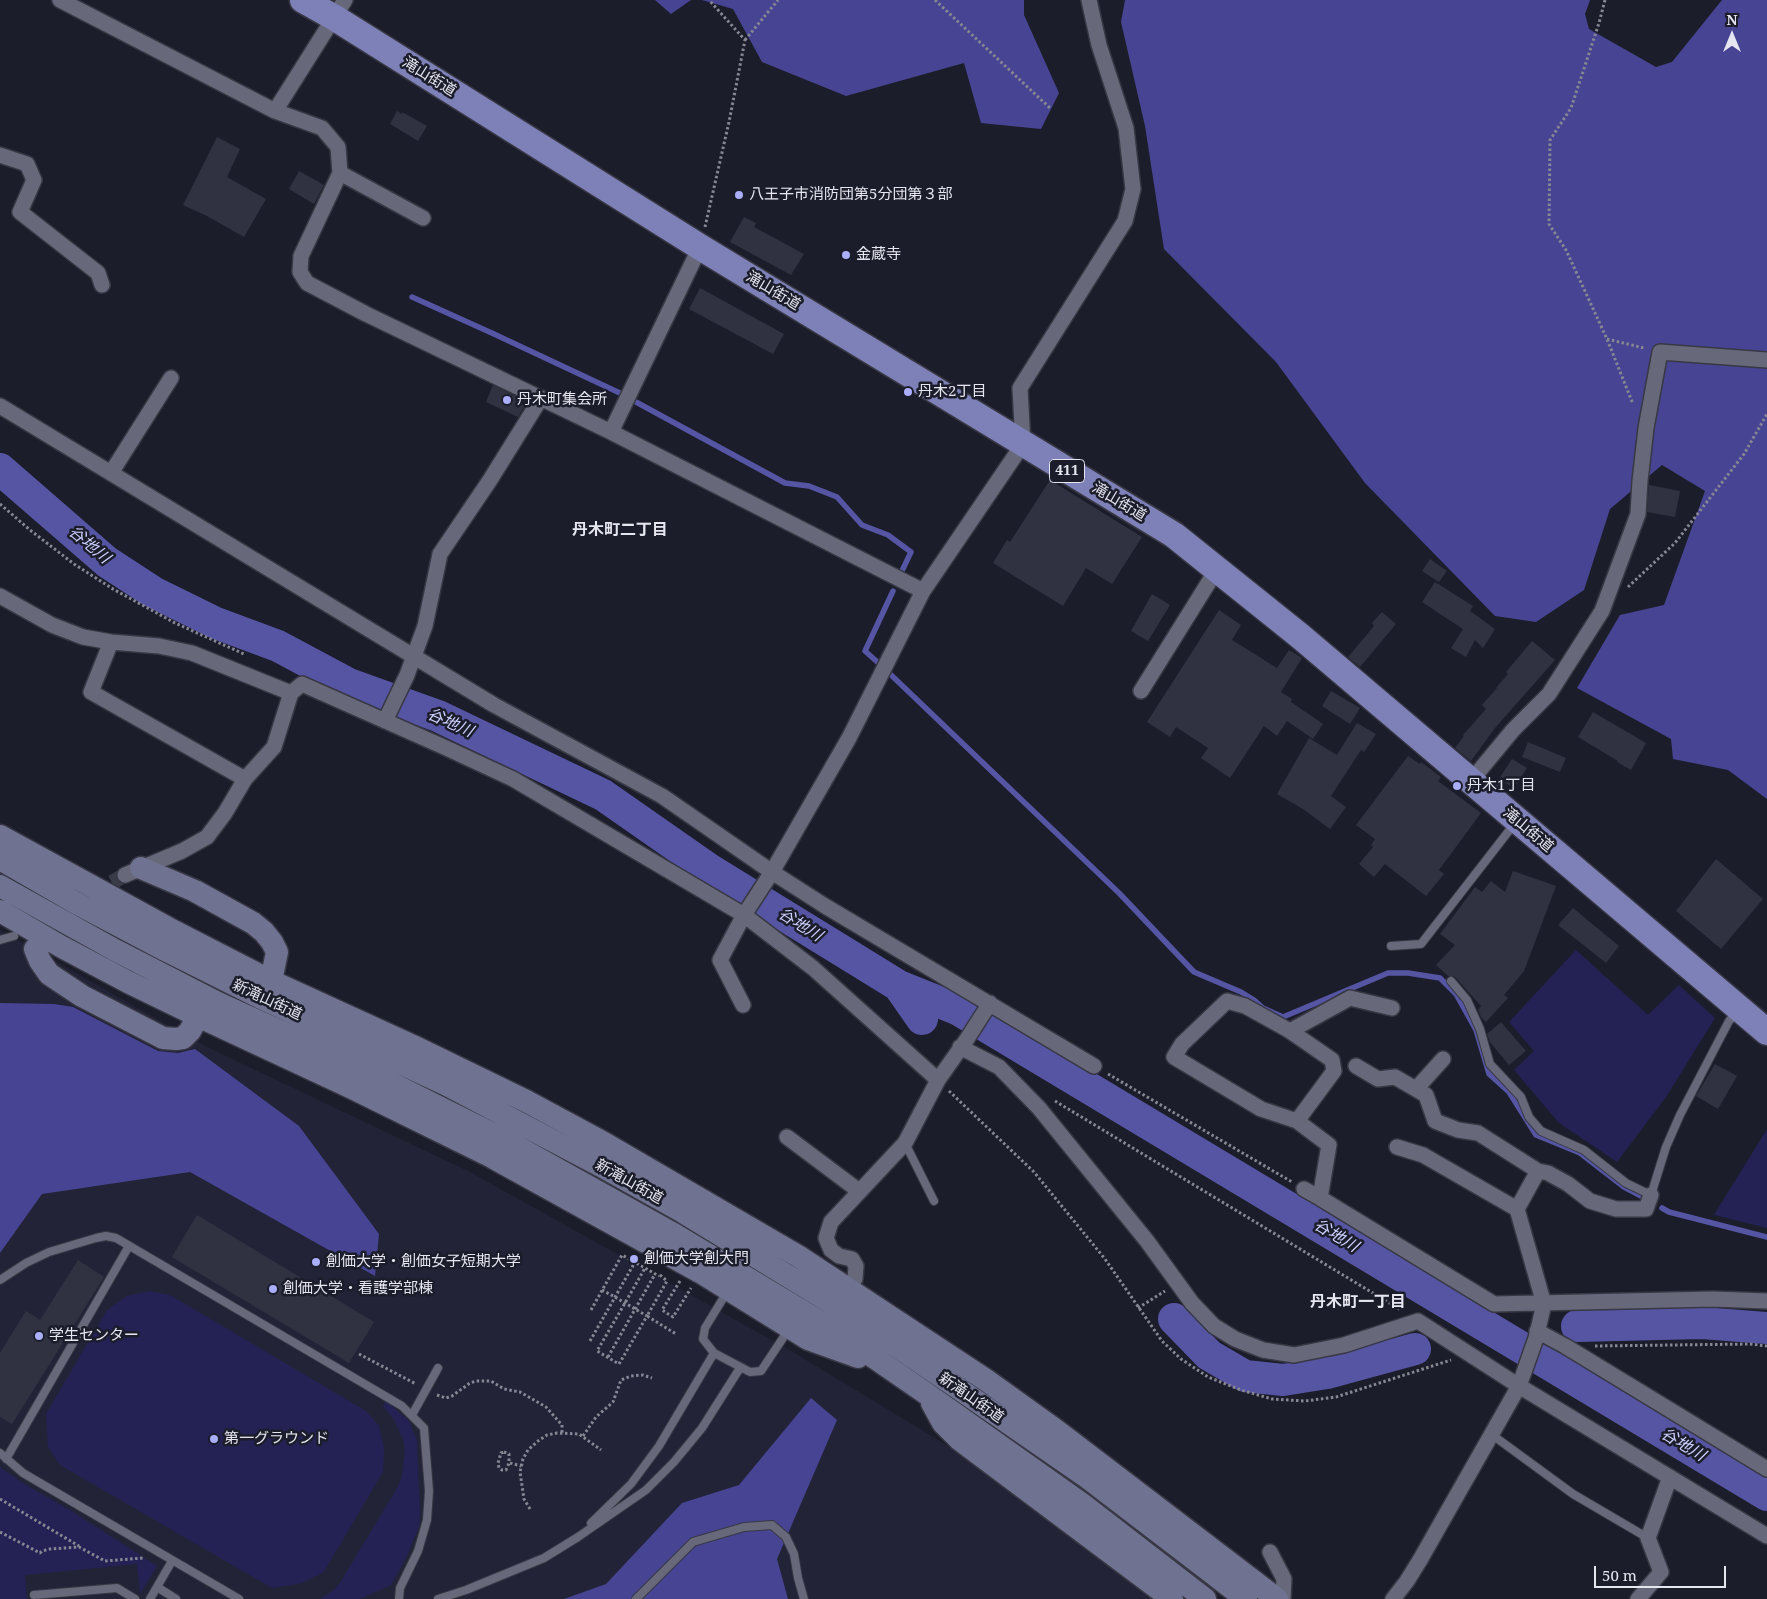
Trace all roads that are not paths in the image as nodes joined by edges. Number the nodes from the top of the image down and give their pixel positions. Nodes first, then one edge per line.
1 (60, 0) edge
2 (303, 0) edge
3 (1089, 0) edge
4 (340, 9) edge
5 (275, 111) junction
6 (0, 155) edge
7 (340, 174) junction
8 (423, 218) dead end
9 (700, 247) junction
10 (102, 285) dead end
11 (1767, 360) edge
12 (171, 378) dead end
13 (541, 398) junction
14 (0, 406) edge
15 (611, 432) junction
16 (1023, 444) junction
17 (111, 474) junction
18 (1217, 569) junction
19 (923, 591) junction
20 (0, 596) edge
21 (111, 642) junction
22 (413, 656) junction
23 (1141, 691) dead end
24 (292, 693) junction
25 (388, 716) junction
26 (245, 779) junction
27 (1470, 782) junction
28 (1517, 821) junction
29 (0, 836) edge
30 (0, 859) edge
31 (133, 871) joint
32 (769, 876) junction
33 (0, 886) edge
34 (0, 911) edge
35 (746, 913) junction
36 (14, 936) dead end
37 (0, 940) edge
38 (1391, 946) dead end
39 (36, 948) dead end
40 (272, 981) junction
41 (1451, 981) dead end
42 (743, 1005) dead end
43 (988, 1006) junction
44 (1392, 1008) dead end
45 (1740, 1009) junction
46 (198, 1016) junction
47 (1290, 1031) junction
48 (1767, 1032) edge
49 (964, 1043) junction
50 (1443, 1059) dead end
51 (1094, 1066) road end
52 (1356, 1066) dead end
53 (938, 1080) junction
54 (1416, 1089) junction
55 (1297, 1121) junction
56 (787, 1137) dead end
57 (905, 1143) junction
58 (1397, 1148) dead end
59 (1538, 1170) junction
60 (1304, 1189) road end
61 (859, 1191) junction
62 (1650, 1195) junction
63 (1320, 1198) junction
64 (934, 1201) dead end
65 (1517, 1209) junction
66 (129, 1246) junction
67 (0, 1280) edge
68 (846, 1288) junction
69 (729, 1290) junction
70 (1767, 1301) edge
71 (1544, 1304) junction
72 (790, 1328) junction
73 (1536, 1335) junction
74 (714, 1353) junction
75 (438, 1368) dead end
76 (740, 1368) junction
77 (887, 1368) junction
78 (1521, 1381) junction
79 (927, 1394) junction
80 (412, 1415) junction
81 (1491, 1434) junction
82 (3, 1456) edge
83 (1767, 1469) edge
84 (1670, 1477) junction
85 (1767, 1536) edge
86 (578, 1537) junction
87 (1648, 1538) junction
88 (1270, 1552) dead end
89 (172, 1561) junction
90 (157, 1587) junction
91 (91, 1590) junction
92 (34, 1595) dead end
93 (1203, 1598) edge
94 (92, 1599) edge
95 (135, 1599) edge
96 (150, 1599) edge
97 (176, 1599) edge
98 (240, 1599) edge
99 (399, 1599) edge
100 (438, 1599) edge
101 (636, 1599) edge
102 (804, 1599) edge
103 (1172, 1599) edge
104 (1246, 1599) edge
105 (1278, 1599) edge
106 (1282, 1599) edge
107 (1393, 1599) edge
108 (1638, 1599) edge

1 - 5 street
2 - 4 highway, 滝山街道 / 411
3 - 16 street
4 - 5 street
4 - 9 highway, 滝山街道 / 411
5 - 7 street
6 - 10 street
7 - 8 street
7 - 13 street
9 - 15 street
9 - 16 highway, 滝山街道 / 411
11 - 27 street
12 - 17 street
13 - 15 street
13 - 22 street
14 - 17 street
15 - 19 street
16 - 18 highway, 滝山街道 / 411
16 - 19 street
17 - 22 street
18 - 23 street
18 - 27 highway, 滝山街道 / 411
19 - 32 street
20 - 21 street
21 - 24 street
21 - 26 street
22 - 25 street
22 - 32 street
24 - 25 street
24 - 26 street
25 - 35 street
26 - 31 street
27 - 28 highway, 滝山街道 / 411
28 - 38 lane
28 - 45 highway, 滝山街道 / 411
29 - 40 main road
30 - 104 main road, 新滝山街道
31 - 40 main road
32 - 35 street
32 - 43 street
33 - 77 main road, 新滝山街道
34 - 46 main road
35 - 42 street
35 - 53 street
36 - 37 lane
39 - 46 main road
40 - 68 main road
41 - 62 lane
43 - 49 street
43 - 51 street
44 - 47 street
45 - 48 highway, 滝山街道 / 411
45 - 62 lane
46 - 69 main road
47 - 55 street
47 - 55 street
49 - 53 street
49 - 78 street
50 - 54 street
52 - 54 street
53 - 57 street
54 - 59 street
55 - 63 street
56 - 61 street
57 - 61 street
57 - 64 lane
58 - 65 street
59 - 62 street
59 - 65 street
60 - 63 street
61 - 68 street
63 - 71 street
65 - 71 street
66 - 67 lane
66 - 80 lane
66 - 82 lane
68 - 105 main road
69 - 72 main road
69 - 74 lane
70 - 71 street
71 - 73 street
72 - 76 lane
72 - 77 main road
73 - 78 street
73 - 83 street
74 - 76 lane
74 - 86 lane
75 - 80 lane
76 - 86 lane
77 - 79 main road, 新滝山街道
78 - 81 street
78 - 84 street
79 - 93 main road, 新滝山街道
79 - 103 main road
80 - 99 lane
81 - 87 lane
81 - 107 street
82 - 89 lane
84 - 85 street
84 - 87 street
86 - 100 lane
87 - 108 street
88 - 106 street
89 - 90 lane
89 - 98 lane
90 - 96 lane
90 - 97 lane
91 - 92 lane
91 - 94 lane
91 - 95 lane
101 - 102 lane

